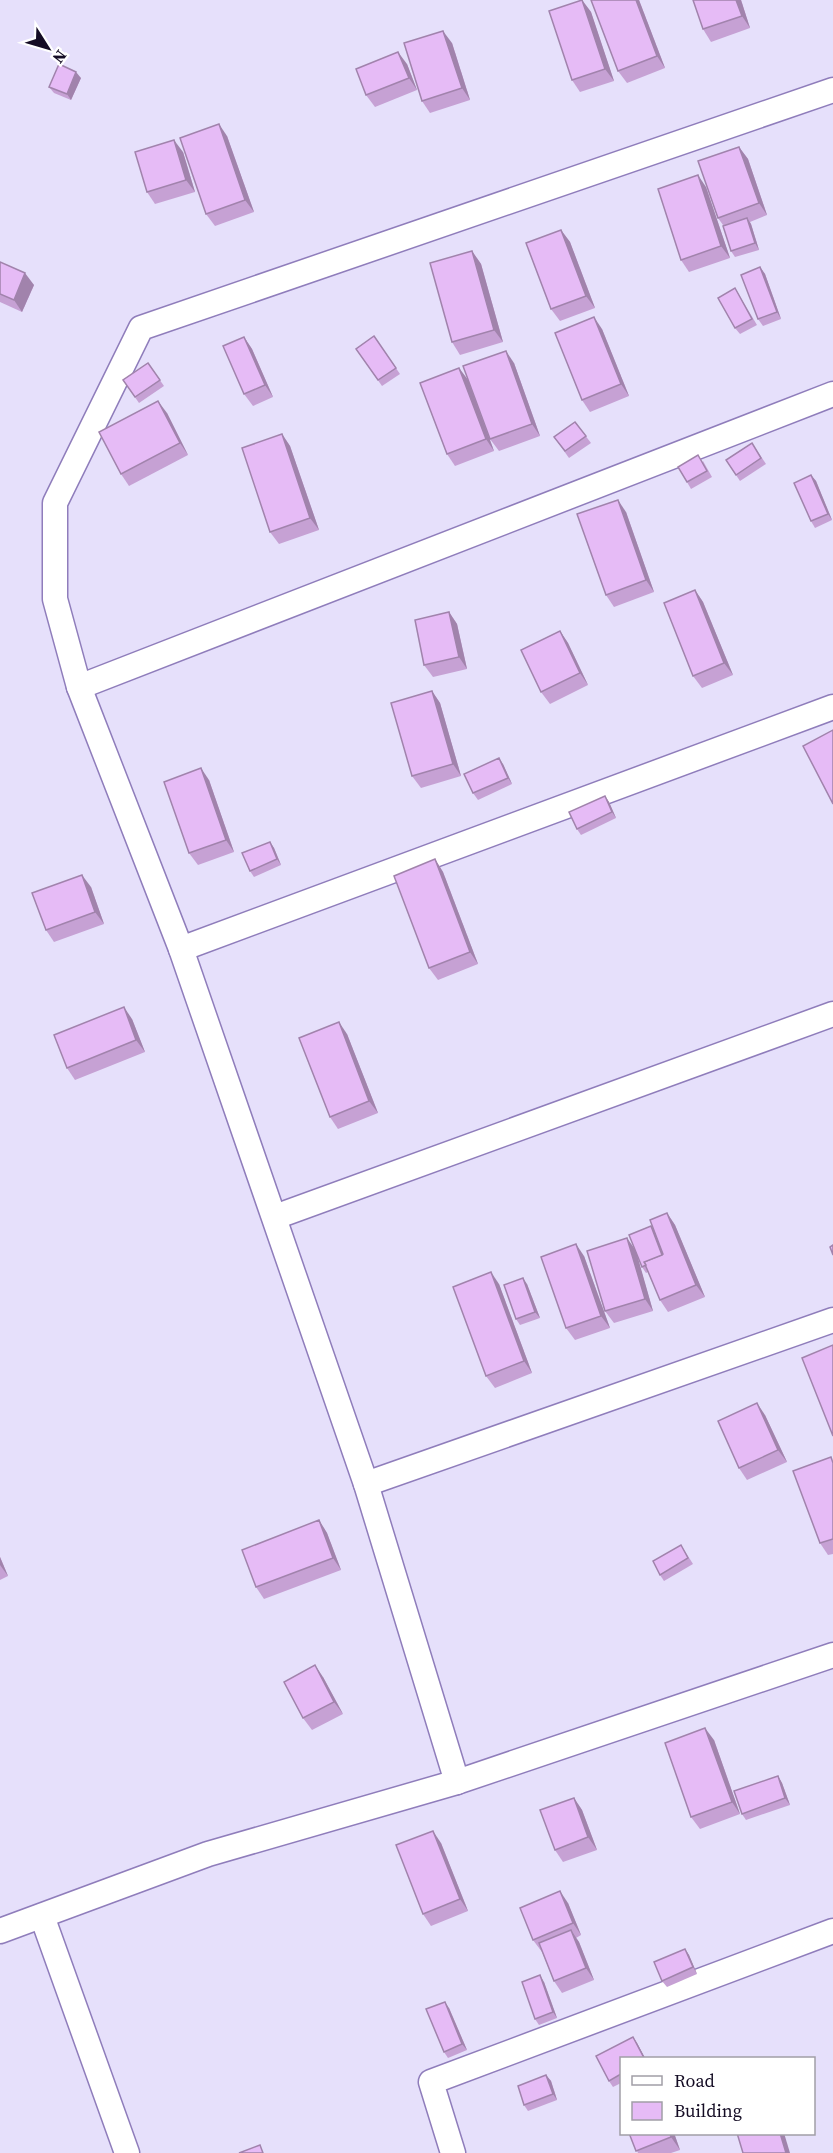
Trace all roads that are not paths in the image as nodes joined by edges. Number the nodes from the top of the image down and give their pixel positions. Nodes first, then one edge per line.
1 (833, 90) edge
2 (833, 394) edge
3 (79, 687) junction
4 (833, 707) edge
5 (181, 949) junction
6 (833, 1014) edge
7 (274, 1217) junction
8 (833, 1320) edge
9 (366, 1484) junction
10 (833, 1655) edge
11 (457, 1782) junction
12 (42, 1916) junction
13 (0, 1931) edge
14 (833, 1931) edge
15 (128, 2153) edge
16 (453, 2153) edge

1 - 3 street
2 - 3 street
3 - 5 street
4 - 5 street
5 - 7 street
6 - 7 street
7 - 9 street
8 - 9 street
9 - 11 street
10 - 11 street
11 - 12 street
12 - 13 street
12 - 15 street
14 - 16 street

